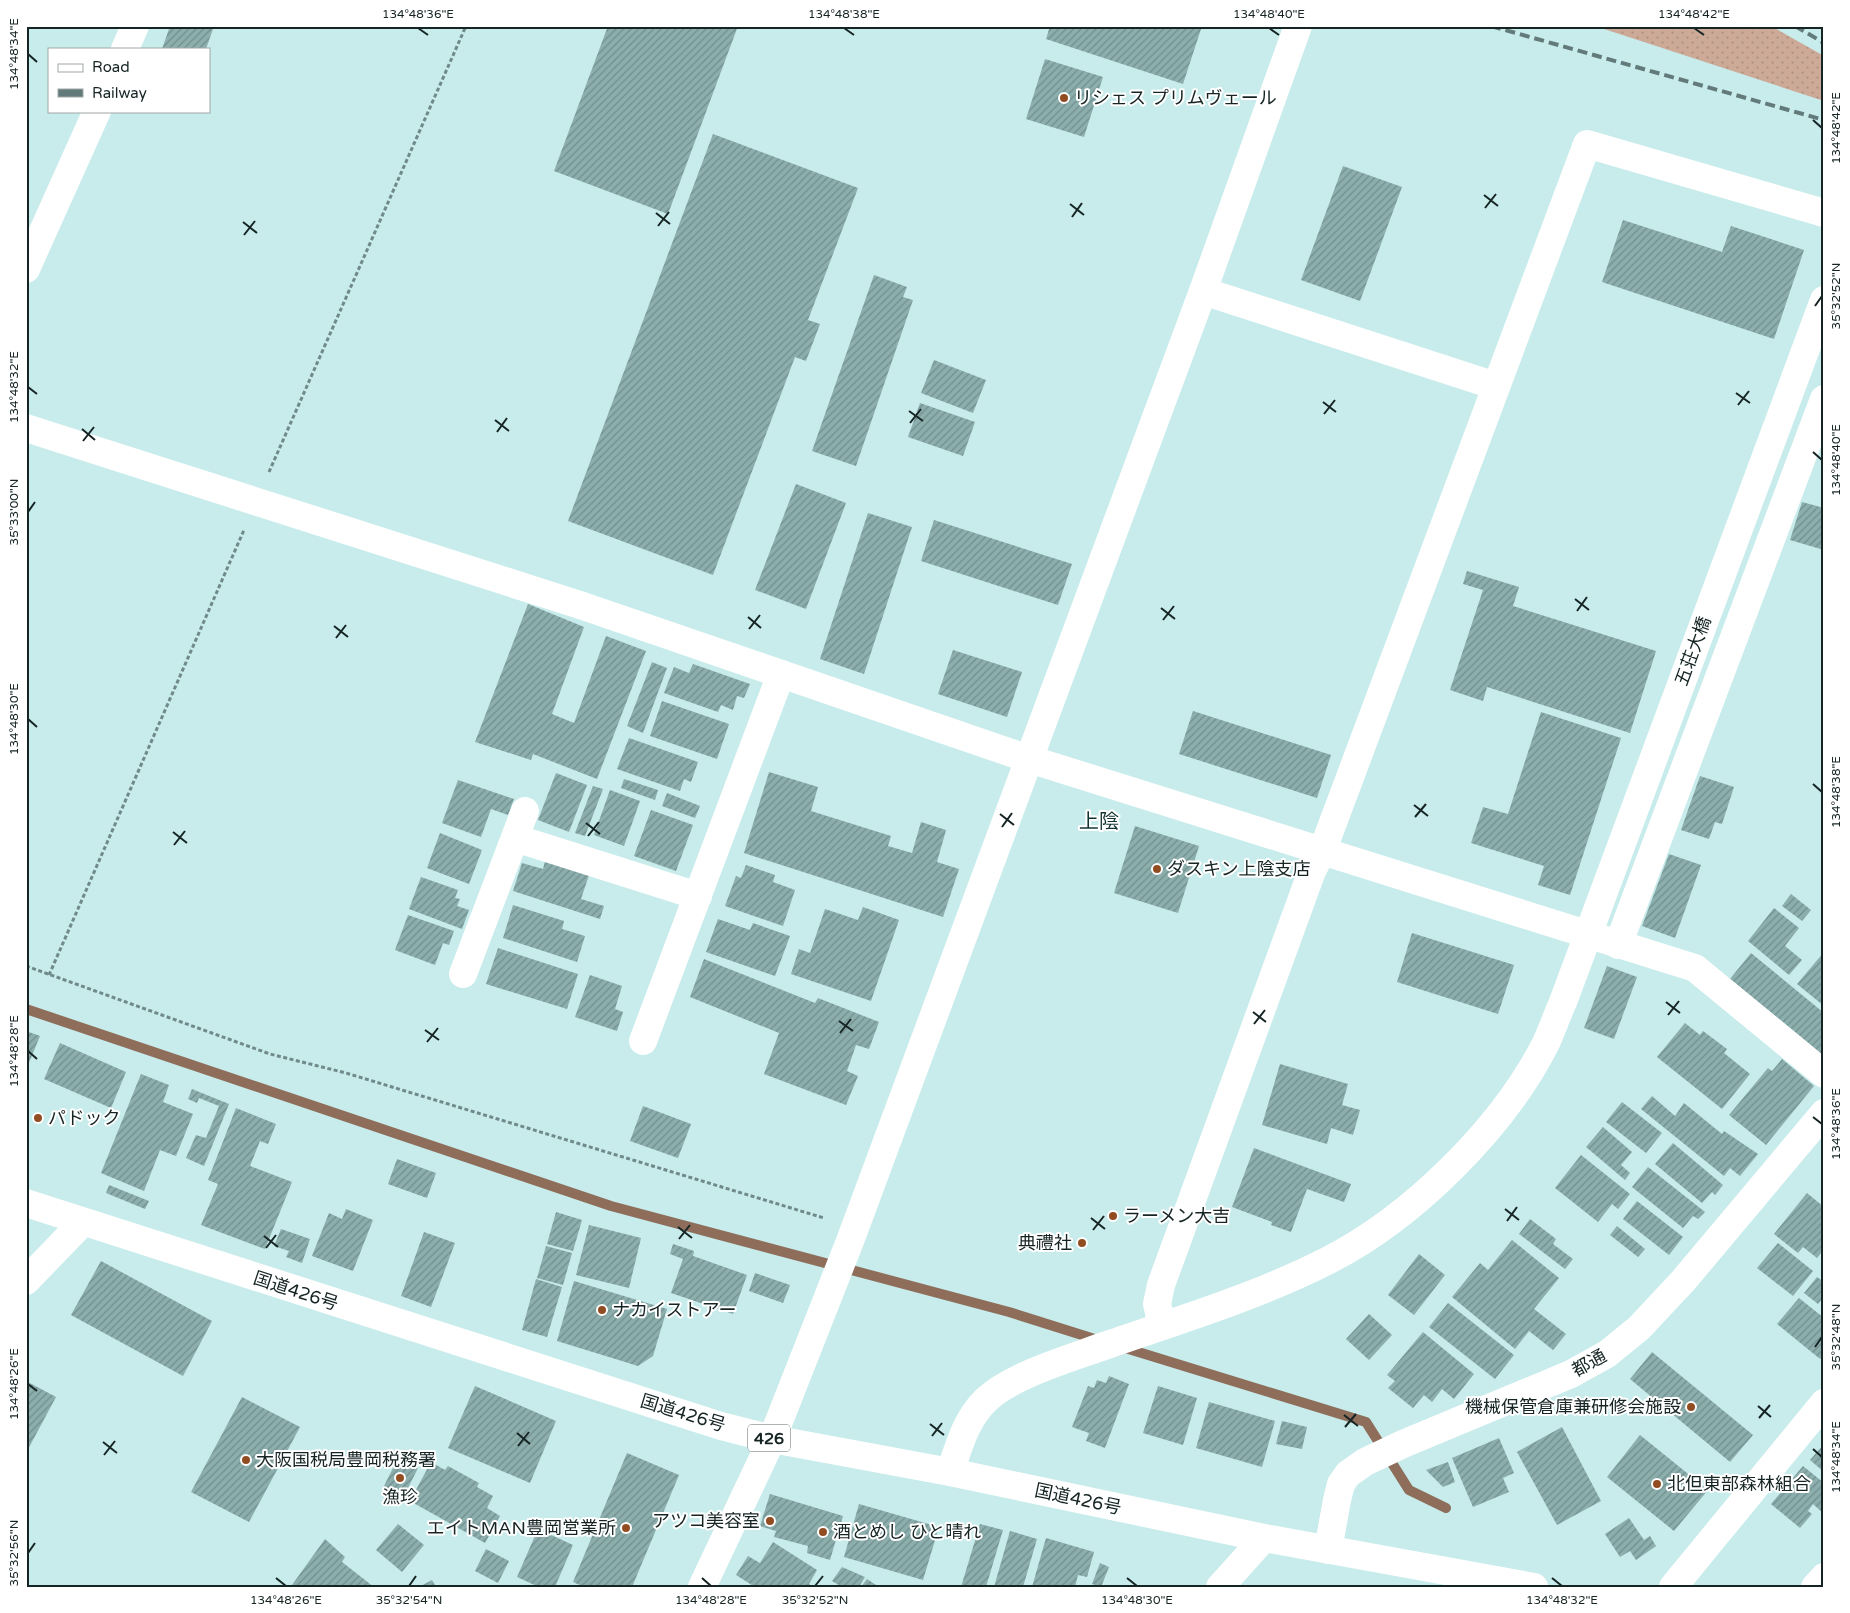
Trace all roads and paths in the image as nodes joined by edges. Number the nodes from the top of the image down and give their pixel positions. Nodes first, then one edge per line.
1 (134, 26) edge
2 (466, 26) edge
3 (1296, 32) edge
4 (124, 48) edge
5 (97, 112) edge
6 (1824, 213) edge
7 (26, 269) edge
8 (1203, 291) junction
9 (1824, 300) edge
10 (1496, 386) junction
11 (1824, 399) edge
12 (26, 428) edge
13 (256, 501) junction
14 (781, 674) junction
15 (1029, 759) junction
16 (525, 811) dead end
17 (515, 838) junction
18 (1322, 852) junction
19 (698, 896) junction
20 (1618, 944) junction
21 (26, 966) edge
22 (463, 974) dead end
23 (49, 975) junction
24 (643, 1042) dead end
25 (1824, 1074) edge
26 (1824, 1113) edge
27 (26, 1203) edge
28 (82, 1223) junction
29 (852, 1234) junction
30 (26, 1281) edge
31 (1156, 1328) junction
32 (1824, 1403) edge
33 (772, 1439) junction
34 (950, 1472) junction
35 (1264, 1538) junction
36 (1328, 1550) junction
37 (1824, 1577) edge
38 (702, 1587) edge
39 (1220, 1587) edge
40 (1534, 1587) edge
41 (1673, 1587) edge
42 (1815, 1587) edge

1 - 4 main road
2 - 13 path
3 - 8 main road
5 - 7 main road
6 - 10 main road
8 - 10 main road
8 - 15 main road
9 - 31 main road, 五荘大橋
10 - 18 main road
11 - 20 main road
12 - 13 main road
13 - 14 main road
13 - 23 path
14 - 15 main road
14 - 19 main road
15 - 18 main road
15 - 29 main road
16 - 17 main road
17 - 19 main road
17 - 22 main road
18 - 20 main road
18 - 31 main road
19 - 24 main road
20 - 25 main road
21 - 23 path
23 - 29 path
26 - 36 main road, 都通
27 - 28 main road, 国道426号 / 426
28 - 30 main road
28 - 33 main road, 国道426号 / 426
29 - 33 main road
31 - 34 main road, 五荘大橋
32 - 41 main road
33 - 34 main road, 国道426号 / 426
33 - 38 main road
34 - 35 main road, 国道426号 / 426
35 - 36 main road, 国道426号 / 426
35 - 39 main road
36 - 40 main road, 国道426号 / 426
37 - 42 main road

